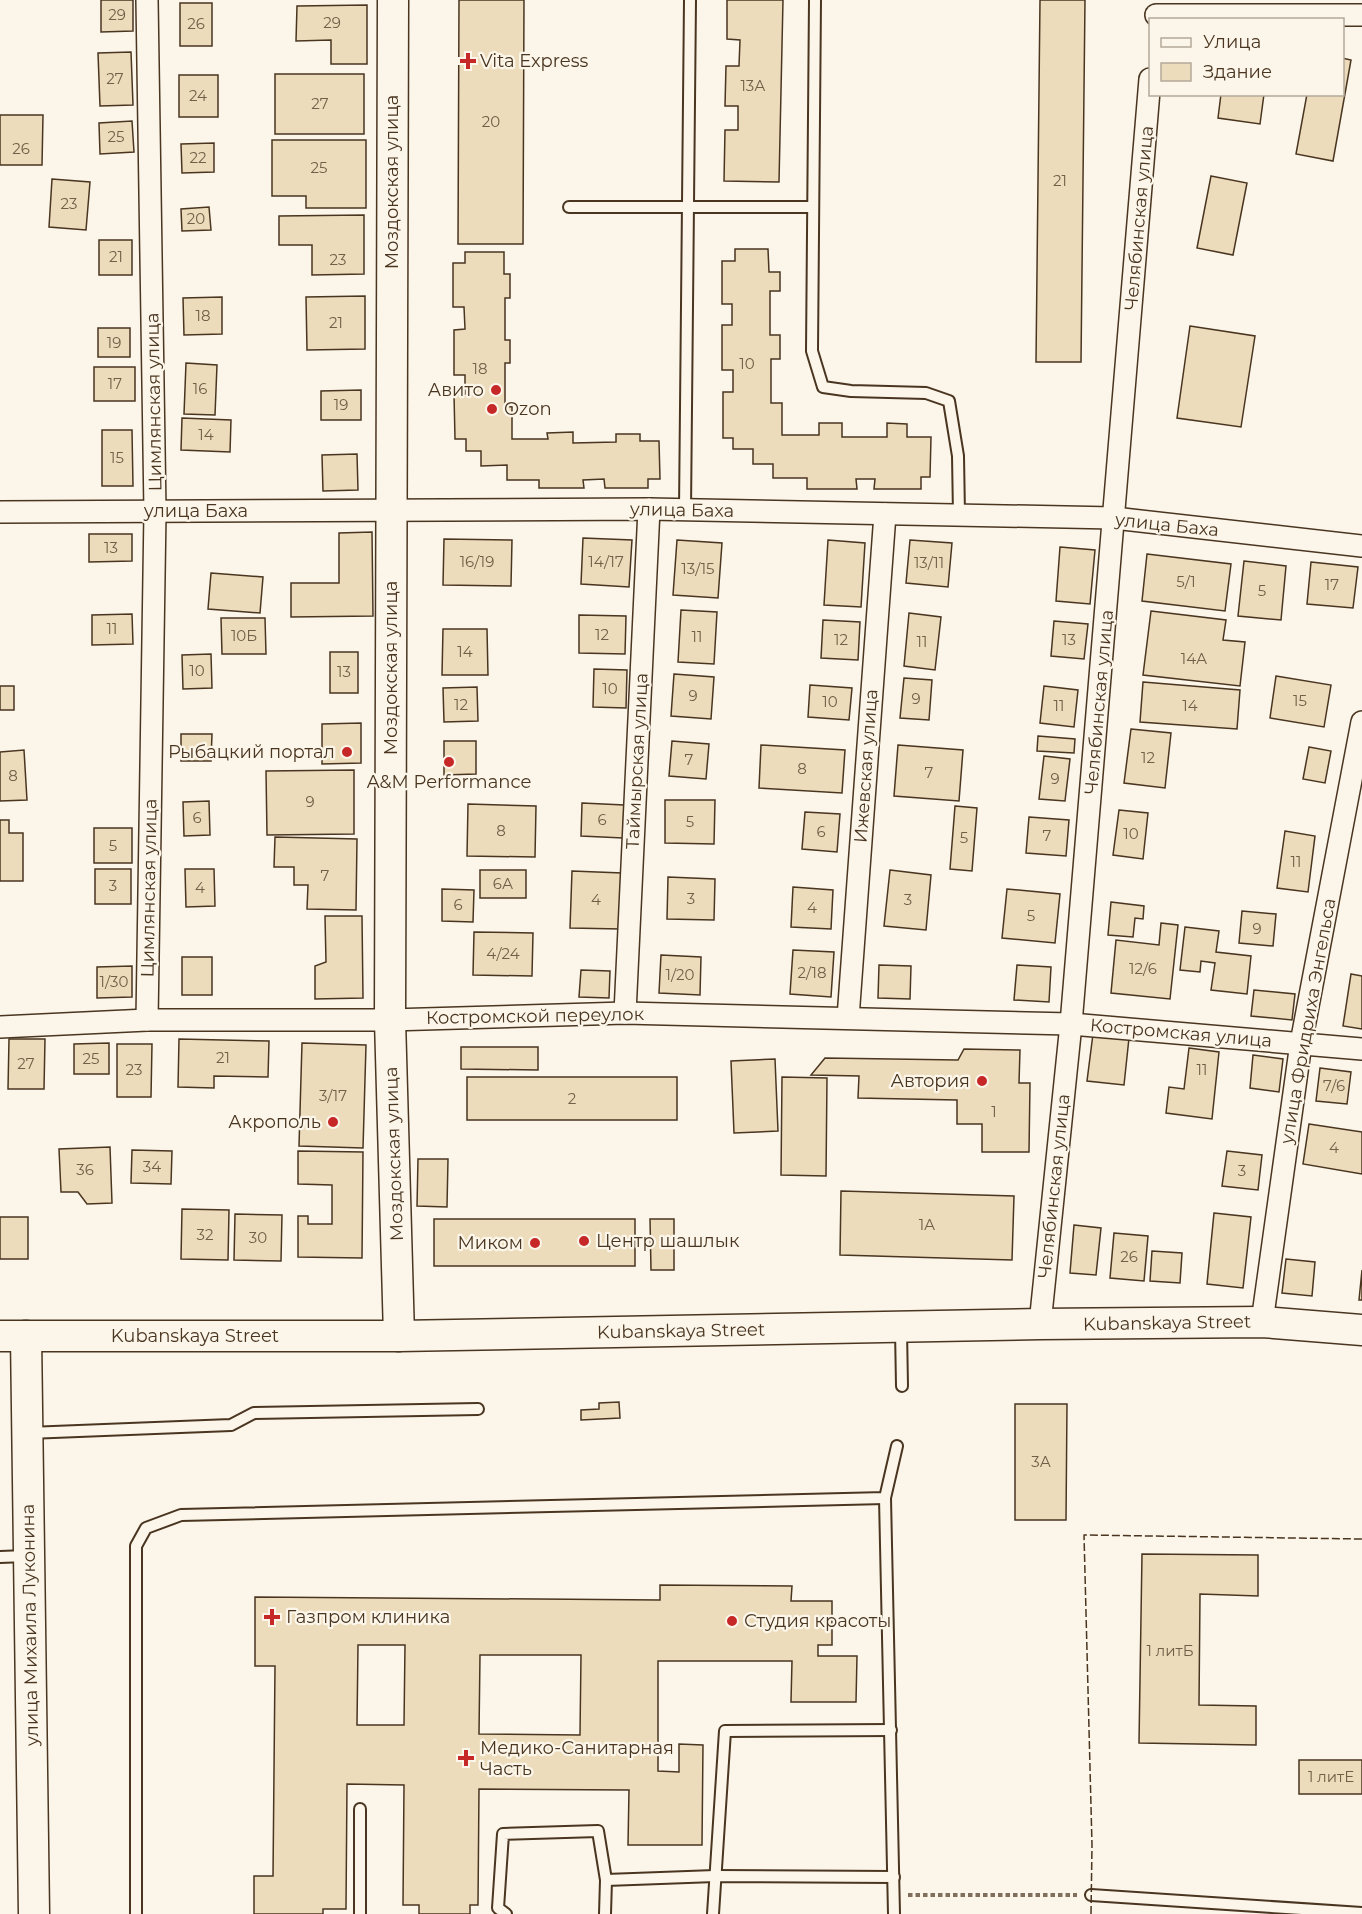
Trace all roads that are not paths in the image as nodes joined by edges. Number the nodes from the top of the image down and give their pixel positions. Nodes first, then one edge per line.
1 (147, 0) edge
2 (393, 0) edge
3 (690, 0) edge
4 (815, 0) edge
5 (1156, 12) edge
6 (1309, 18) edge
7 (1344, 19) edge
8 (1360, 20) edge
9 (1149, 92) edge
10 (688, 206) junction
11 (569, 207) dead end
12 (813, 207) junction
13 (649, 509) junction
14 (391, 510) junction
15 (685, 510) junction
16 (0, 512) edge
17 (155, 512) junction
18 (885, 514) junction
19 (958, 514) junction
20 (1114, 518) junction
21 (1362, 546) edge
22 (1362, 722) edge
23 (1360, 748) edge
24 (625, 1013) junction
25 (848, 1018) junction
26 (147, 1020) junction
27 (390, 1020) junction
28 (1071, 1024) junction
29 (0, 1027) edge
30 (1301, 1043) junction
31 (1362, 1049) edge
32 (1262, 1322) junction
33 (1040, 1324) junction
34 (901, 1327) junction
35 (1362, 1330) edge
36 (13, 1336) edge
37 (399, 1336) junction
38 (902, 1386) dead end
39 (478, 1409) dead end
40 (28, 1433) junction
41 (897, 1446) dead end
42 (885, 1498) junction
43 (30, 1556) junction
44 (0, 1557) edge
45 (891, 1730) junction
46 (360, 1809) dead end
47 (715, 1876) junction
48 (894, 1877) junction
49 (606, 1880) junction
50 (1091, 1895) road end
51 (1222, 1909) edge
52 (1362, 1913) edge
53 (34, 1914) edge
54 (136, 1914) edge
55 (360, 1914) edge
56 (506, 1914) edge
57 (605, 1914) edge
58 (713, 1914) edge
59 (894, 1914) edge

1 - 17 street, Цимлянская улица
2 - 14 main road, Моздокская улица
3 - 10 lane
4 - 12 lane
5 - 6 street
7 - 8 street
9 - 20 street, Челябинская улица
10 - 11 lane
10 - 12 lane
10 - 15 lane
12 - 19 lane
13 - 14 street, улица Баха
13 - 15 street, улица Баха
13 - 24 street, Таймырская улица
14 - 17 street, улица Баха
14 - 27 main road, Моздокская улица
15 - 18 street, улица Баха
16 - 17 street, улица Баха
17 - 26 street, Цимлянская улица
18 - 19 street, улица Баха
18 - 25 street, Ижевская улица
19 - 20 street, улица Баха
20 - 21 street, улица Баха
20 - 28 street, Челябинская улица
22 - 23 street, улица Фридриха Энгельса
23 - 30 street, улица Фридриха Энгельса
24 - 25 street, Костромской переулок
24 - 27 street, Костромской переулок
25 - 28 street, Костромской переулок
26 - 27 street, Костромской переулок
26 - 29 street, Костромской переулок
27 - 37 main road, Моздокская улица
28 - 30 street, Костромская улица
28 - 33 street, Челябинская улица
30 - 31 street, Костромская улица
30 - 32 street, улица Фридриха Энгельса
32 - 33 main road, Kubanskaya Street
32 - 35 main road, Kubanskaya Street
33 - 34 main road, Kubanskaya Street
34 - 37 main road, Kubanskaya Street
34 - 38 lane
36 - 37 main road, Kubanskaya Street
36 - 40 main road, улица Михаила Луконина
39 - 40 lane
40 - 43 main road, улица Михаила Луконина
41 - 42 lane
42 - 45 lane
42 - 54 lane
43 - 44 lane
43 - 53 main road, улица Михаила Луконина
45 - 47 lane
45 - 48 lane
46 - 55 lane
47 - 48 lane
47 - 49 lane
47 - 58 lane
48 - 59 lane
49 - 56 lane
49 - 57 lane
50 - 51 lane
51 - 52 lane

